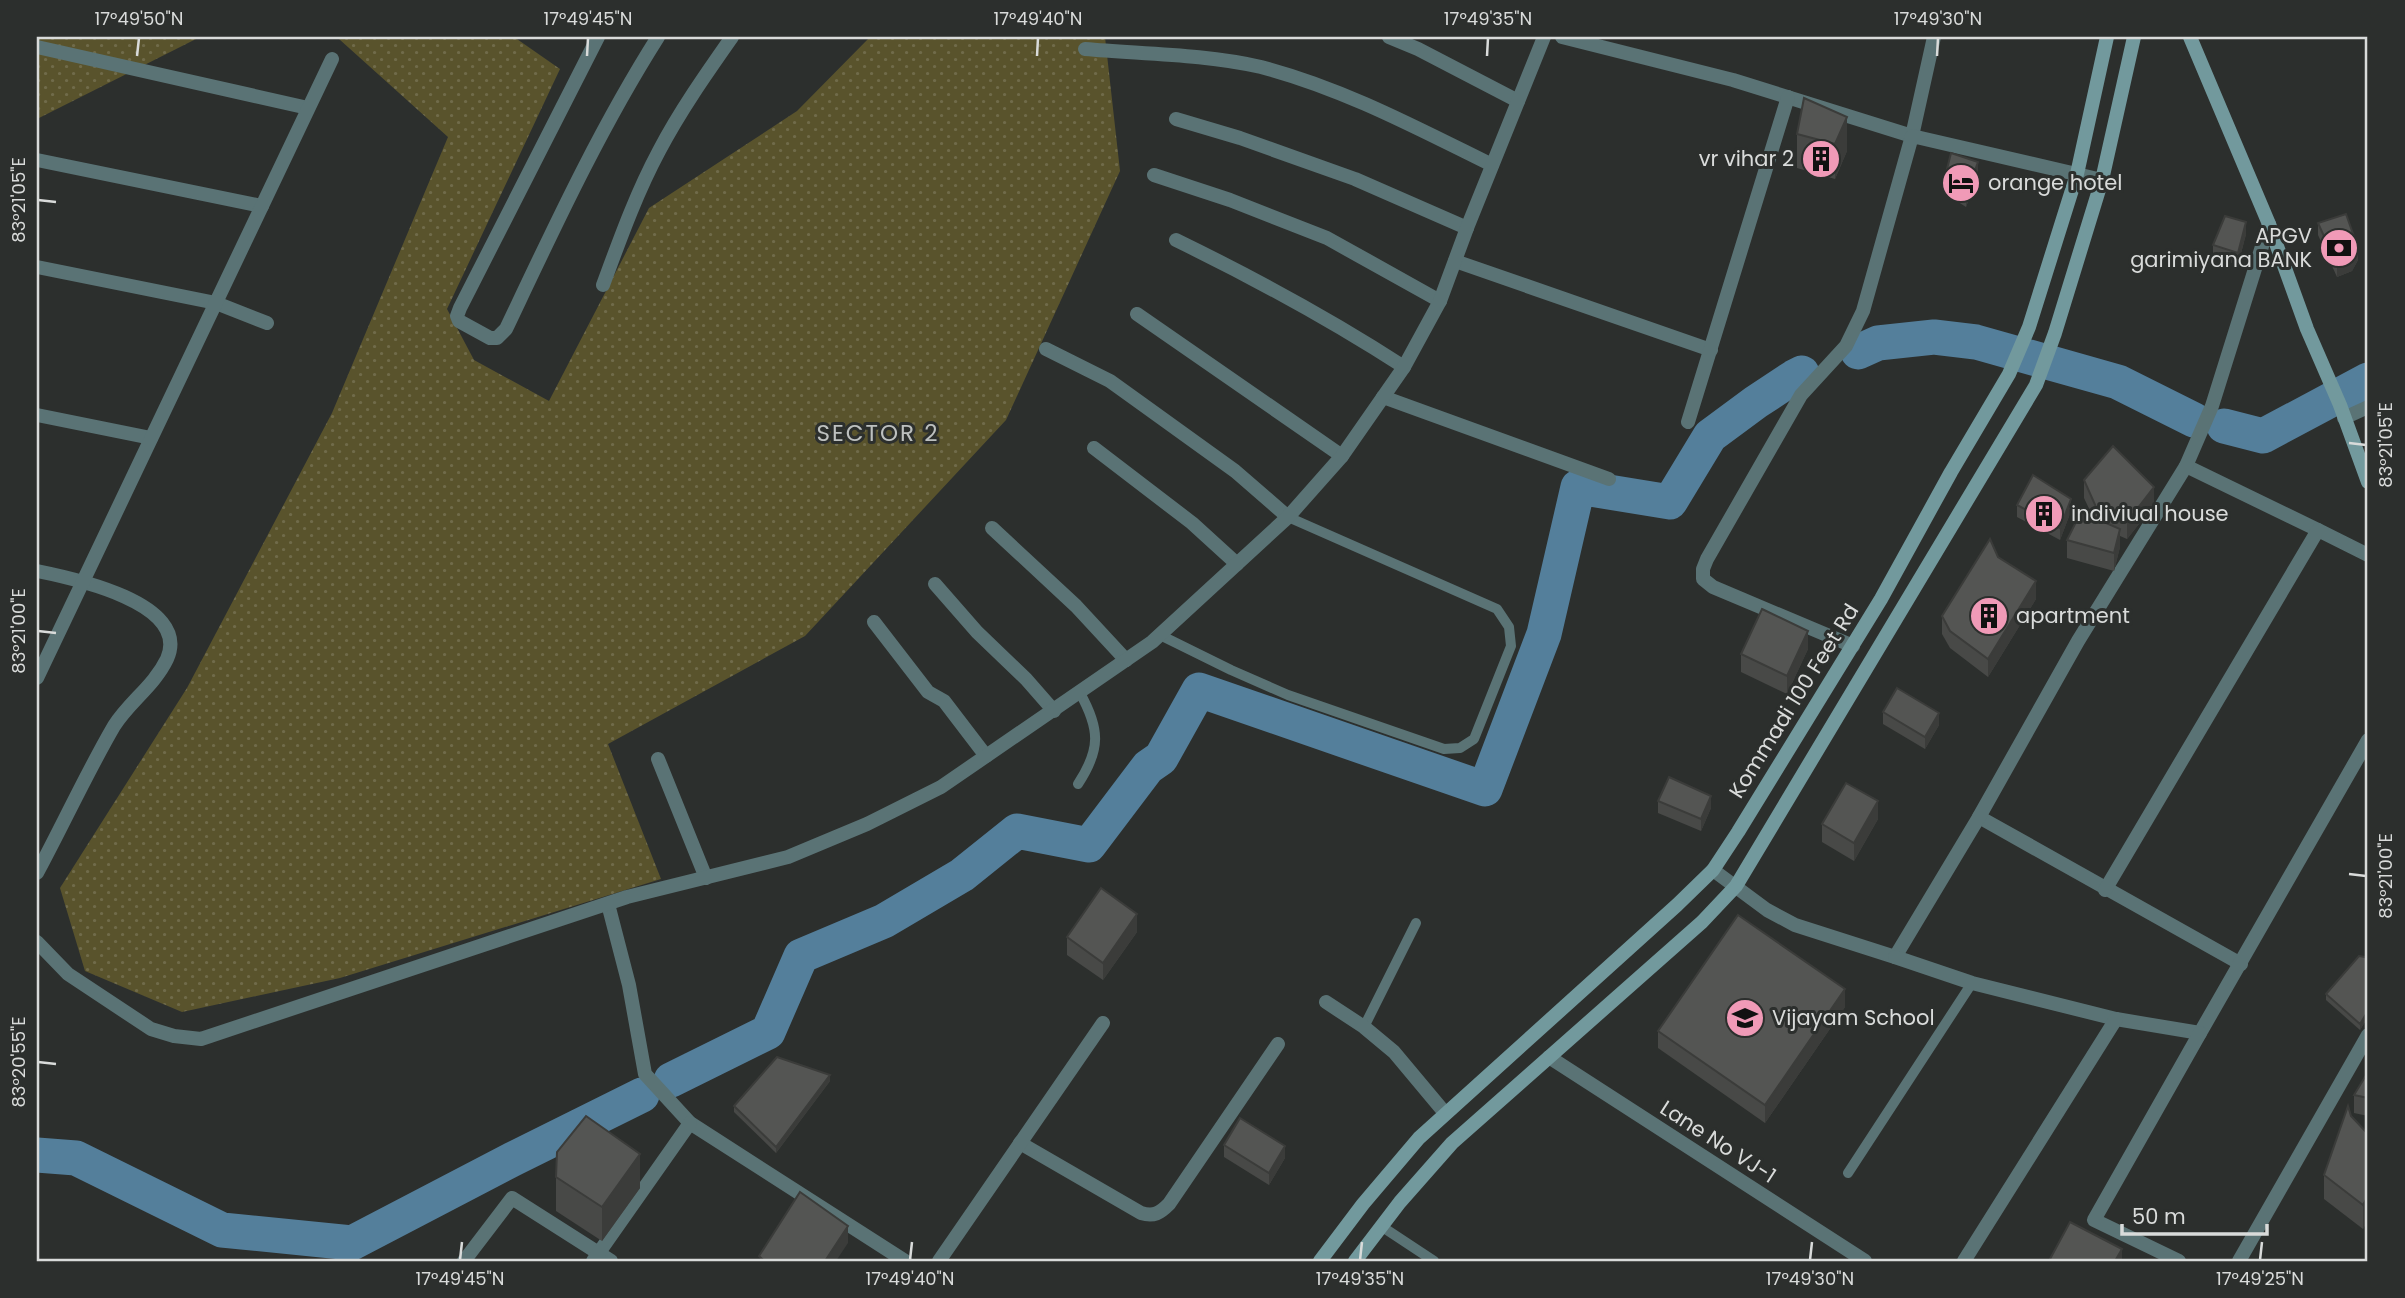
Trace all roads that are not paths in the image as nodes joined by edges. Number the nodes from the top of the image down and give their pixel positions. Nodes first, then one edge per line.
1 (598, 37) edge
2 (658, 37) edge
3 (732, 37) edge
4 (1389, 37) edge
5 (1544, 37) edge
6 (1562, 37) edge
7 (1934, 37) edge
8 (2107, 37) edge
9 (2134, 37) edge
10 (2190, 37) edge
11 (1602, 42) edge
12 (37, 47) edge
13 (1085, 49) dead end
14 (332, 59) dead end
15 (1788, 97) junction
16 (1518, 101) junction
17 (308, 108) junction
18 (1176, 119) dead end
19 (1912, 136) junction
20 (37, 160) edge
21 (1492, 164) junction
22 (2077, 174) junction
23 (1154, 175) dead end
24 (2102, 180) junction
25 (262, 206) junction
26 (2269, 225) junction
27 (1466, 228) junction
28 (1176, 240) dead end
29 (1455, 261) junction
30 (37, 267) edge
31 (603, 285) dead end
32 (1440, 302) junction
33 (216, 303) junction
34 (1137, 314) dead end
35 (267, 323) dead end
36 (1046, 349) dead end
37 (1711, 350) junction
38 (1404, 367) junction
39 (1383, 397) junction
40 (2368, 407) edge
41 (2342, 412) junction
42 (37, 415) edge
43 (1688, 422) dead end
44 (152, 438) junction
45 (1094, 448) dead end
46 (1342, 456) junction
47 (2186, 466) junction
48 (1609, 479) dead end
49 (2368, 482) edge
50 (1288, 517) junction
51 (992, 528) dead end
52 (2318, 530) junction
53 (2368, 555) edge
54 (1237, 564) junction
55 (37, 570) edge
56 (84, 580) junction
57 (935, 584) dead end
58 (874, 622) dead end
59 (1160, 635) junction
60 (1853, 646) junction
61 (1126, 660) junction
62 (37, 678) edge
63 (1080, 693) junction
64 (1054, 710) junction
65 (2368, 740) edge
66 (986, 757) junction
67 (658, 759) dead end
68 (1078, 784) dead end
69 (1979, 817) junction
70 (1713, 870) junction
71 (37, 873) edge
72 (706, 878) junction
73 (1736, 886) junction
74 (2105, 890) junction
75 (608, 904) junction
76 (1416, 923) dead end
77 (37, 942) edge
78 (1895, 957) junction
79 (2241, 964) junction
80 (1972, 983) junction
81 (1326, 1002) dead end
82 (2116, 1019) junction
83 (1103, 1023) dead end
84 (1364, 1027) junction
85 (2200, 1033) junction
86 (2368, 1035) edge
87 (1278, 1044) dead end
88 (1549, 1057) junction
89 (1445, 1114) junction
90 (690, 1123) junction
91 (1020, 1143) junction
92 (1848, 1173) dead end
93 (1381, 1226) junction
94 (601, 1258) edge
95 (464, 1261) edge
96 (905, 1261) edge
97 (939, 1261) edge
98 (1320, 1261) edge
99 (1355, 1261) edge
100 (1434, 1261) edge
101 (1865, 1261) edge
102 (1964, 1261) edge
103 (2179, 1261) edge
104 (2239, 1261) edge

1 - 2 street
3 - 31 street
4 - 16 street
5 - 16 street
6 - 11 street
7 - 19 street
8 - 22 main road, Kommadi 100 Feet Rd
9 - 24 main road
10 - 26 main road
11 - 15 street
12 - 17 street
13 - 21 street
14 - 17 street
15 - 19 street
15 - 37 street
16 - 21 street
17 - 25 street
18 - 27 street
19 - 22 street
19 - 60 street
20 - 25 street
21 - 27 street
22 - 24 street
22 - 60 main road, Kommadi 100 Feet Rd
23 - 32 street
24 - 73 main road
25 - 33 street
26 - 41 main road
26 - 47 street
27 - 29 street
28 - 38 street
29 - 32 street
29 - 37 street
30 - 33 street
32 - 38 street
33 - 35 street
33 - 44 street
34 - 46 street
36 - 50 street
37 - 43 street
38 - 39 street
39 - 46 street
39 - 48 street
40 - 41 street
41 - 49 main road
42 - 44 street
44 - 56 street
45 - 54 street
46 - 50 street
47 - 52 street
47 - 69 street
50 - 54 street
50 - 59 lane
51 - 61 street
52 - 53 street
52 - 74 street
54 - 59 street
55 - 56 street
56 - 62 street
56 - 71 street
57 - 64 street
58 - 66 street
59 - 61 street
60 - 70 main road, Kommadi 100 Feet Rd
61 - 63 street
63 - 64 street
63 - 68 lane
64 - 66 street
65 - 79 street
66 - 72 street
67 - 72 street
69 - 74 street
69 - 78 street
70 - 73 street
70 - 89 main road, Kommadi 100 Feet Rd
72 - 75 street
73 - 78 street
73 - 88 main road
74 - 79 street
75 - 77 street
75 - 90 street
76 - 84 lane
78 - 80 street
79 - 85 street
80 - 82 street
80 - 92 lane
81 - 84 street
82 - 85 street
82 - 102 street
83 - 91 street
84 - 89 street
85 - 103 street
86 - 104 street
87 - 91 street
88 - 93 main road
88 - 101 street, Lane No VJ-1
89 - 98 main road, Kommadi 100 Feet Rd
90 - 94 street
90 - 96 street
91 - 97 street
93 - 99 main road
93 - 100 lane
94 - 95 street

